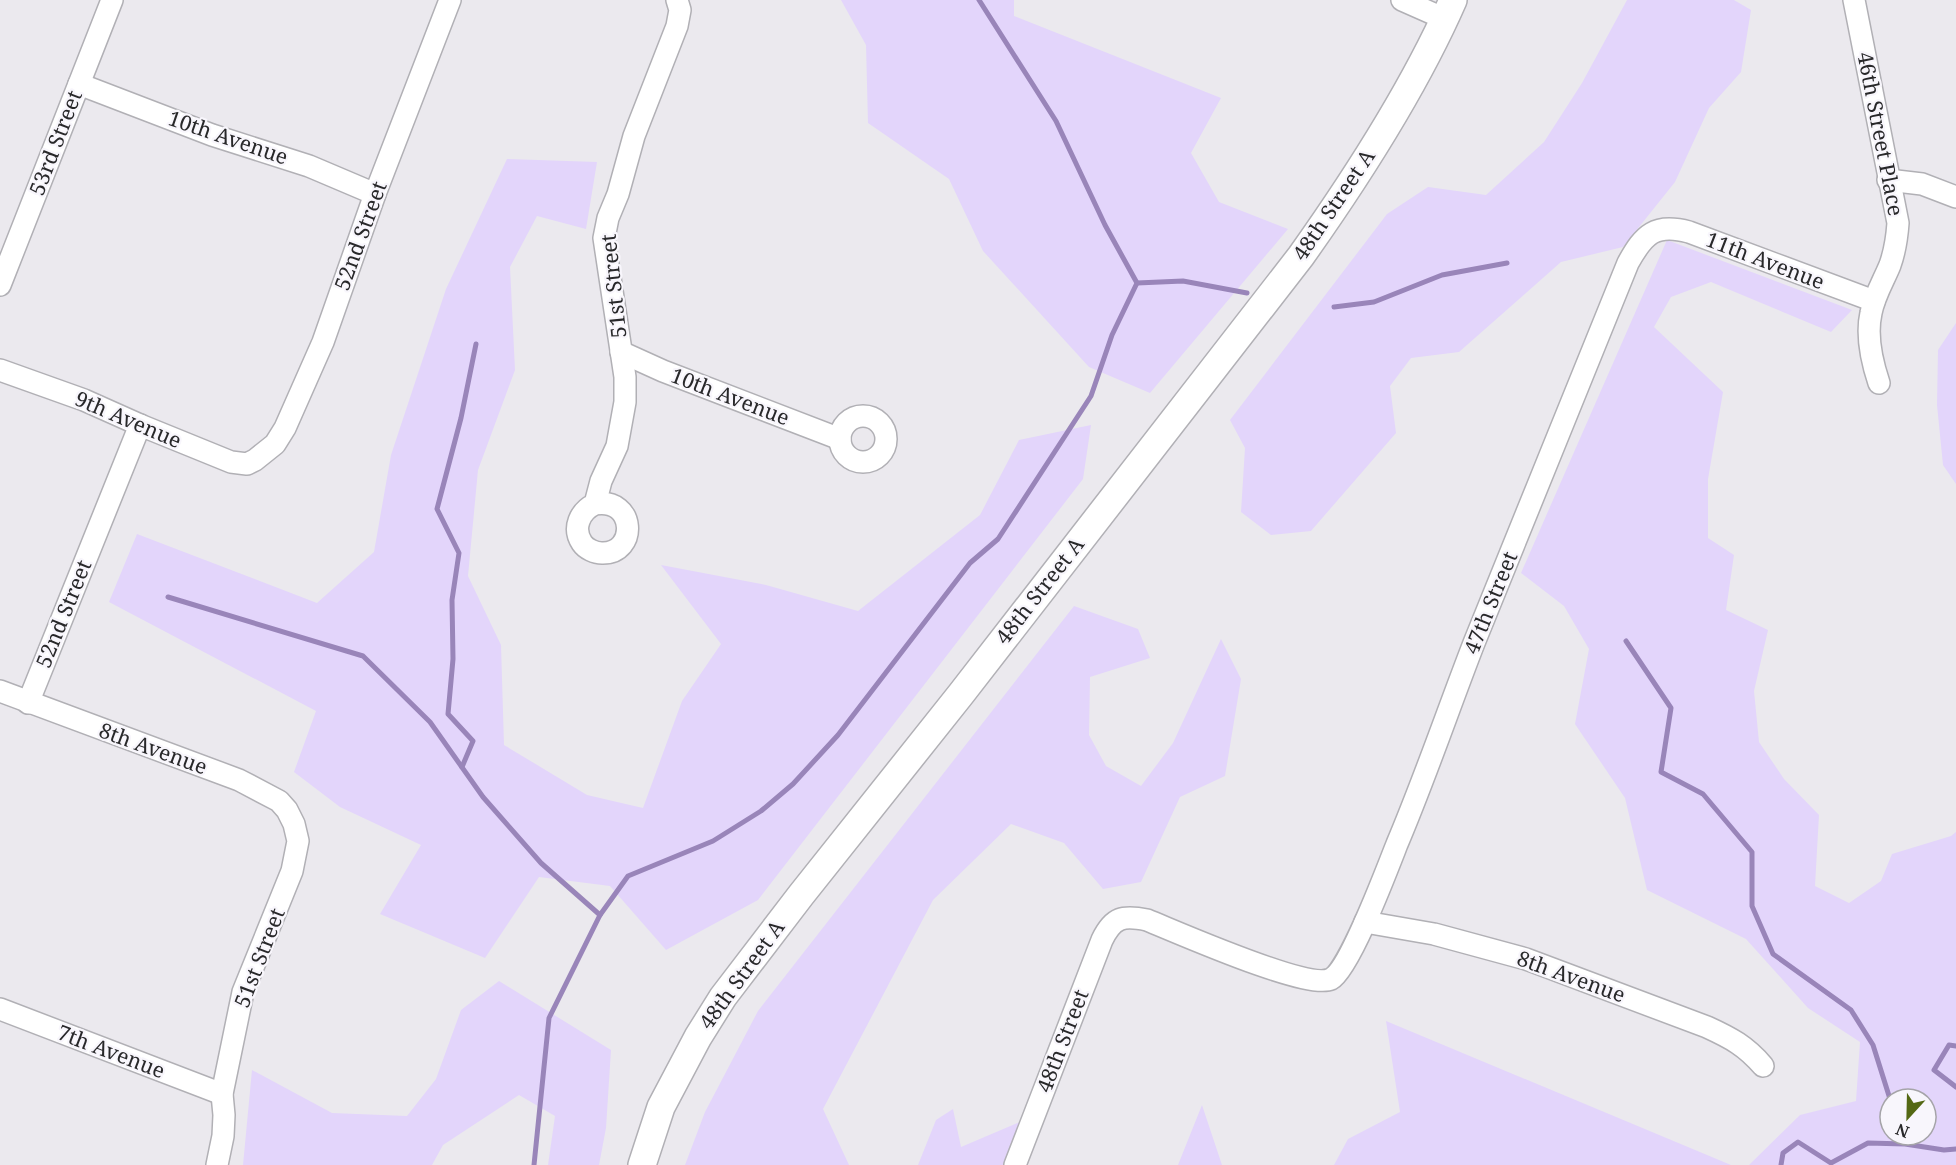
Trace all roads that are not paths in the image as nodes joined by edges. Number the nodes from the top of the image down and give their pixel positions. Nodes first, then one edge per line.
1 (112, 0) edge
2 (450, 0) edge
3 (1402, 0) edge
4 (1854, 0) edge
5 (678, 1) edge
6 (1449, 9) edge
7 (79, 84) junction
8 (1888, 180) junction
9 (375, 194) junction
10 (1956, 197) edge
11 (1654, 231) joint
12 (0, 285) edge
13 (1874, 301) junction
14 (621, 352) junction
15 (0, 370) edge
16 (1879, 383) dead end
17 (140, 425) junction
18 (840, 439) dead end
19 (255, 460) joint
20 (594, 504) dead end
21 (0, 692) edge
22 (28, 703) junction
23 (294, 824) joint
24 (1116, 920) joint
25 (1365, 922) junction
26 (0, 1009) edge
27 (1763, 1066) dead end
28 (222, 1094) junction
29 (217, 1165) edge
30 (642, 1165) edge
31 (1015, 1165) edge

1 - 7 street, 53rd Street
2 - 9 street, 52nd Street
3 - 6 street
4 - 8 street, 46th Street Place
5 - 14 street, 51st Street
6 - 30 street, 48th Street A
7 - 9 street, 10th Avenue
7 - 12 street, 53rd Street
8 - 10 street
8 - 13 street, 46th Street Place
9 - 19 street, 52nd Street
11 - 13 street, 11th Avenue
11 - 25 street, 47th Street
13 - 16 street, 46th Street Place
14 - 18 street, 10th Avenue
14 - 20 street, 51st Street
15 - 17 street, 9th Avenue
17 - 19 street, 9th Avenue
17 - 22 street, 52nd Street
21 - 22 street, 8th Avenue
22 - 23 street, 8th Avenue
23 - 28 street, 51st Street
24 - 25 street, 47th Street
24 - 31 street, 48th Street
25 - 27 street, 8th Avenue
26 - 28 street, 7th Avenue
28 - 29 street, 51st Street

